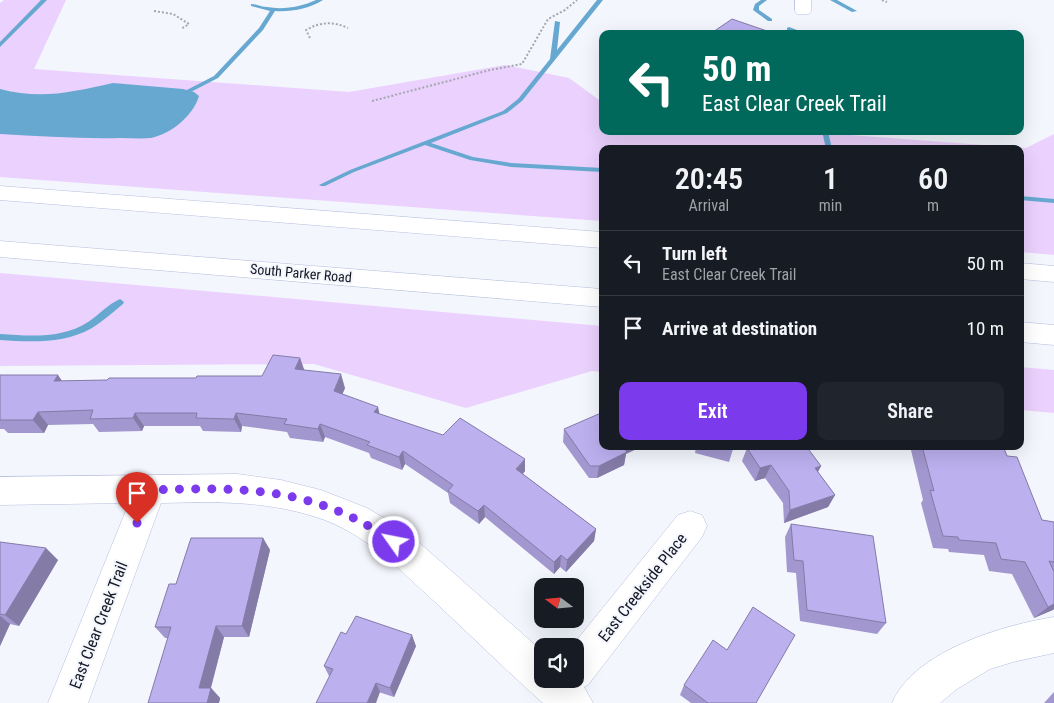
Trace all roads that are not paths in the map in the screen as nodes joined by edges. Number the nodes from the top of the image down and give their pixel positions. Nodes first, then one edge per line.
1 (0, 193) edge
2 (599, 240) edge
3 (0, 249) edge
4 (1024, 271) edge
5 (1054, 274) edge
6 (599, 298) edge
7 (1024, 332) edge
8 (1054, 335) edge
9 (150, 490) junction
10 (0, 491) edge
11 (690, 526) dead end
12 (1054, 635) edge
13 (584, 655) edge
14 (534, 664) edge
15 (68, 703) edge
16 (912, 703) edge

1 - 2 main road
3 - 6 main road, South Parker Road
4 - 5 main road
7 - 8 main road
9 - 10 main road
9 - 14 main road
9 - 15 main road, East Clear Creek Trail
11 - 13 main road, East Creekside Place
12 - 16 main road

